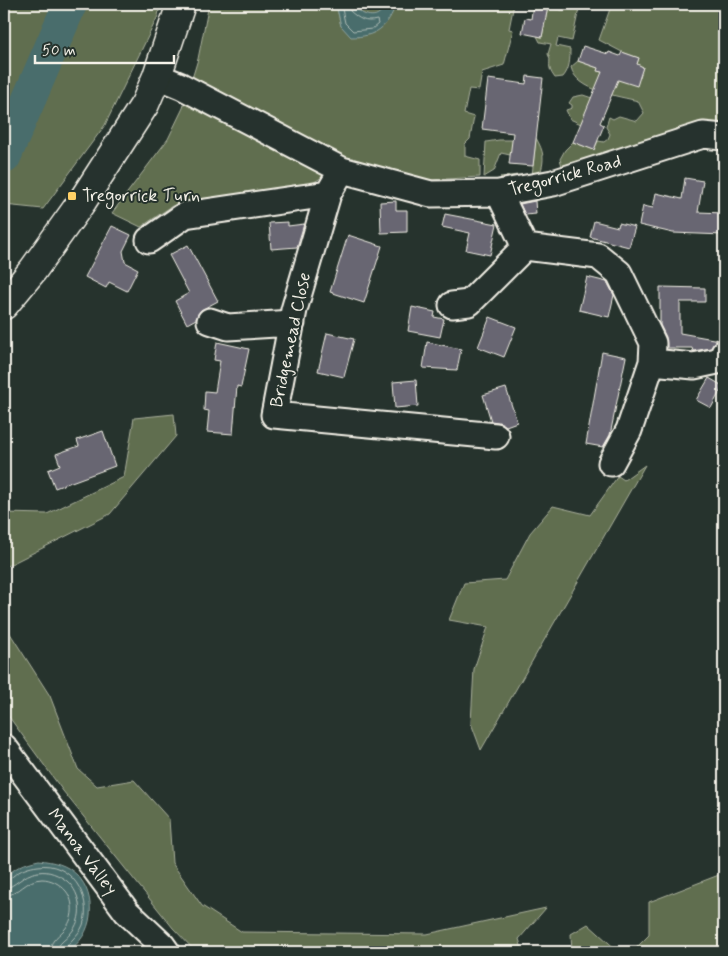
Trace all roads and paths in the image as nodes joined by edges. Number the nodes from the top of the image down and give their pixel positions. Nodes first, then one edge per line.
1 (181, 4) edge
2 (157, 76) junction
3 (724, 137) edge
4 (342, 170) junction
5 (500, 193) junction
6 (328, 194) junction
7 (149, 240) dead end
8 (525, 248) junction
9 (4, 305) edge
10 (452, 305) dead end
11 (210, 320) dead end
12 (292, 323) junction
13 (723, 358) edge
14 (652, 362) junction
15 (496, 436) dead end
16 (611, 463) dead end
17 (4, 747) edge
18 (167, 952) edge

1 - 2 main road
2 - 4 street, Tregorrick Road
2 - 9 main road
3 - 5 street, Tregorrick Road
4 - 5 street, Tregorrick Road
4 - 6 street, Bridgemead Close
5 - 8 street
6 - 7 street
6 - 12 street, Bridgemead Close
8 - 10 street
8 - 14 street
11 - 12 street
12 - 15 street, Bridgemead Close
13 - 14 street
14 - 16 street
17 - 18 street, Manoa Valley

